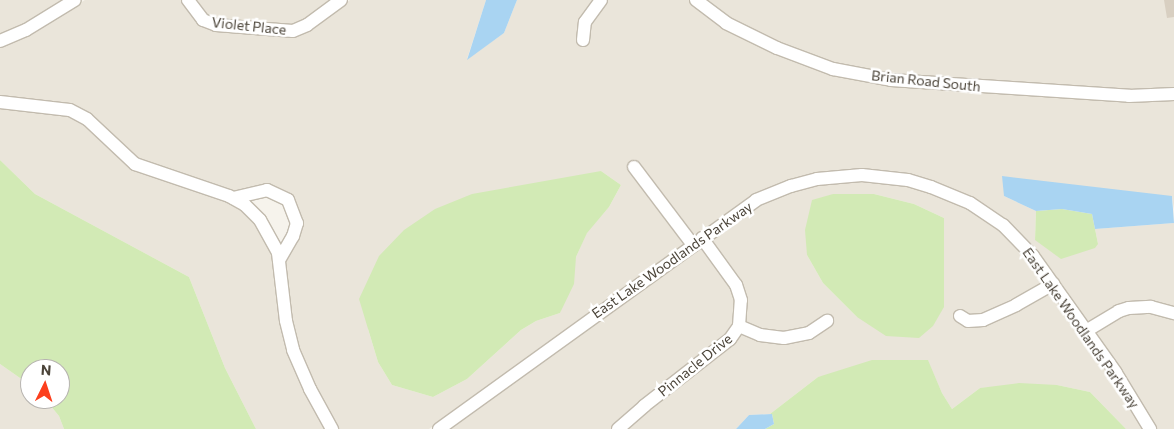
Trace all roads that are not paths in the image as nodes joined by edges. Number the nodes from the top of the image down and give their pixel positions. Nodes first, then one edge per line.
1 (75, 0) edge
2 (188, 0) edge
3 (341, 0) edge
4 (601, 0) edge
5 (696, 0) edge
6 (583, 40) dead end
7 (0, 41) edge
8 (1174, 94) edge
9 (0, 102) edge
10 (634, 167) dead end
11 (233, 198) junction
12 (697, 241) junction
13 (279, 260) junction
14 (1053, 284) junction
15 (1174, 313) edge
16 (960, 316) dead end
17 (827, 321) dead end
18 (739, 326) junction
19 (1086, 331) junction
20 (332, 429) edge
21 (439, 429) edge
22 (618, 429) edge
23 (1150, 429) edge

1 - 7 street
2 - 3 street, Violet Place
4 - 6 street
5 - 8 street, Brian Road South
9 - 11 street
10 - 12 street, Pinnacle Drive
11 - 13 street
11 - 13 street
12 - 14 street, East Lake Woodlands Parkway
12 - 18 street, Pinnacle Drive
12 - 21 street, East Lake Woodlands Parkway
13 - 20 street
14 - 16 street
14 - 19 street, East Lake Woodlands Parkway
15 - 19 street
17 - 18 street
18 - 22 street, Pinnacle Drive
19 - 23 street, East Lake Woodlands Parkway

